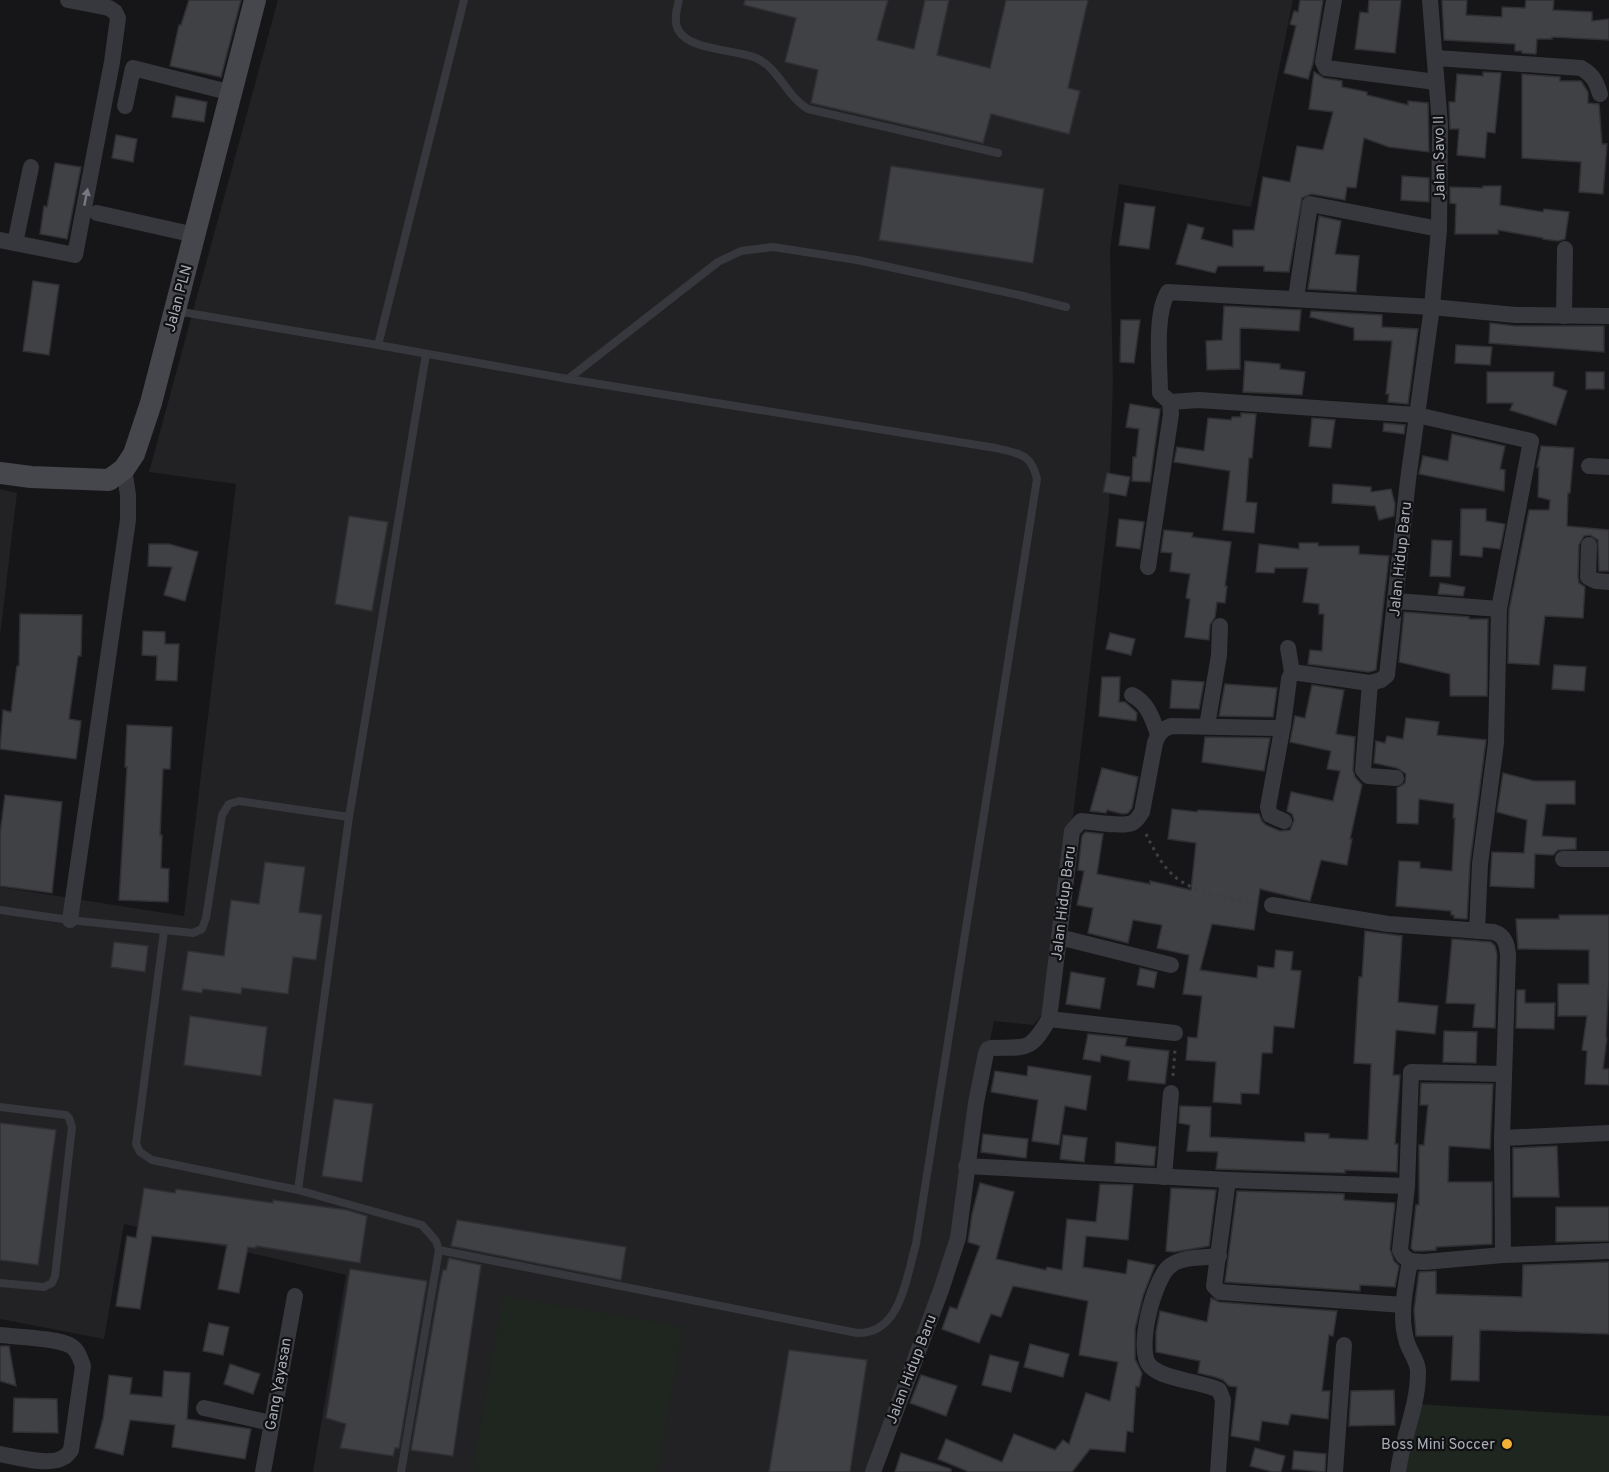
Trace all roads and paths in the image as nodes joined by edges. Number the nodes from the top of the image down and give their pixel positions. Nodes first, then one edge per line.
1 (69, 0) edge
2 (255, 0) edge
3 (464, 0) edge
4 (679, 0) edge
5 (1334, 0) edge
6 (1430, 0) edge
7 (1436, 57) junction
8 (1436, 82) junction
9 (232, 93) junction
10 (1600, 94) dead end
11 (125, 106) dead end
12 (998, 153) dead end
13 (31, 167) dead end
14 (97, 213) dead end
15 (1440, 229) junction
16 (195, 235) junction
17 (7, 241) edge
18 (1565, 249) dead end
19 (1296, 298) junction
20 (1066, 307) dead end
21 (1427, 307) junction
22 (175, 311) junction
23 (1564, 316) junction
24 (1609, 316) edge
25 (378, 345) junction
26 (426, 354) junction
27 (568, 379) junction
28 (1170, 402) junction
29 (1417, 415) junction
30 (1589, 466) dead end
31 (1609, 467) edge
32 (124, 469) junction
33 (0, 472) edge
34 (1588, 545) dead end
35 (1148, 567) dead end
36 (1609, 582) edge
37 (1396, 601) junction
38 (1499, 609) junction
39 (1220, 626) dead end
40 (1288, 648) dead end
41 (1292, 672) junction
42 (1370, 683) junction
43 (1132, 695) dead end
44 (1283, 725) junction
45 (1207, 726) junction
46 (1158, 734) junction
47 (1396, 778) dead end
48 (349, 817) junction
49 (1138, 819) junction
50 (1284, 821) dead end
51 (1563, 859) dead end
52 (1609, 859) edge
53 (1272, 905) joint
54 (0, 910) edge
55 (70, 920) junction
56 (164, 931) junction
57 (1477, 931) junction
58 (1059, 938) junction
59 (1171, 966) dead end
60 (1048, 1018) junction
61 (1175, 1033) joint
62 (1504, 1074) junction
63 (1171, 1093) joint
64 (0, 1107) edge
65 (1609, 1133) edge
66 (1502, 1138) junction
67 (966, 1166) junction
68 (1164, 1177) junction
69 (1228, 1180) junction
70 (1407, 1186) junction
71 (298, 1190) junction
72 (438, 1250) junction
73 (1609, 1251) edge
74 (1503, 1255) junction
75 (1219, 1256) junction
76 (1410, 1261) junction
77 (0, 1283) edge
78 (295, 1296) dead end
79 (1403, 1305) junction
80 (0, 1335) edge
81 (1344, 1345) dead end
82 (204, 1408) dead end
83 (271, 1423) junction
84 (0, 1454) edge
85 (263, 1472) edge
86 (401, 1472) edge
87 (873, 1472) edge
88 (1218, 1472) edge
89 (1335, 1472) edge
90 (1398, 1472) edge

17 -> 1 street
2 - 9 street, Jalan PLN
3 - 25 lane
4 - 12 lane
5 - 8 street
6 - 7 street, Jalan Savo II
7 - 8 street, Jalan Savo II
7 - 10 street
8 - 15 street, Jalan Savo II
9 - 11 street
9 - 16 street, Jalan PLN
13 - 17 street
14 - 16 street
15 - 19 street
15 - 21 street, Jalan Savo II
16 - 22 street, Jalan PLN
18 - 23 street
19 - 21 street
19 - 28 street
20 - 27 lane
21 - 23 street
21 - 29 street, Jalan Hidup Baru
22 - 25 lane
22 - 32 street, Jalan PLN
23 - 24 street
25 - 26 lane
26 - 27 lane
26 - 48 lane
27 - 72 lane
28 - 29 street
28 - 35 street
29 - 37 street, Jalan Hidup Baru
29 - 38 street
30 - 31 street
32 - 33 street
32 - 55 street
34 - 36 street
37 - 38 street
37 - 42 street, Jalan Hidup Baru
38 - 57 street
39 - 45 street
40 - 41 street
41 - 42 street
41 - 44 street
42 - 47 street
43 - 46 street
44 - 45 street
44 - 50 street
45 - 46 street
46 - 49 street
48 - 56 lane
48 - 71 lane
49 - 53 path
49 - 58 street, Jalan Hidup Baru
51 - 52 street
53 - 57 street
54 - 55 lane
55 - 56 lane
56 - 71 lane
57 - 62 street
58 - 59 street
58 - 60 street, Jalan Hidup Baru
60 - 61 street
60 - 67 street, Jalan Hidup Baru
61 - 63 path
62 - 66 street
62 - 70 street
63 - 68 street
64 - 77 lane
65 - 66 street
66 - 74 street
67 - 68 street
67 - 87 street, Jalan Hidup Baru
68 - 69 street
69 - 70 street
69 - 75 street
70 - 76 street
71 - 72 lane
72 - 86 lane
73 - 74 street
74 - 76 street
75 - 79 street
75 - 88 street
76 - 79 street
78 - 83 street, Gang Yayasan
79 - 90 street
80 - 84 street
81 - 89 street
82 - 83 street
83 - 85 street, Gang Yayasan

